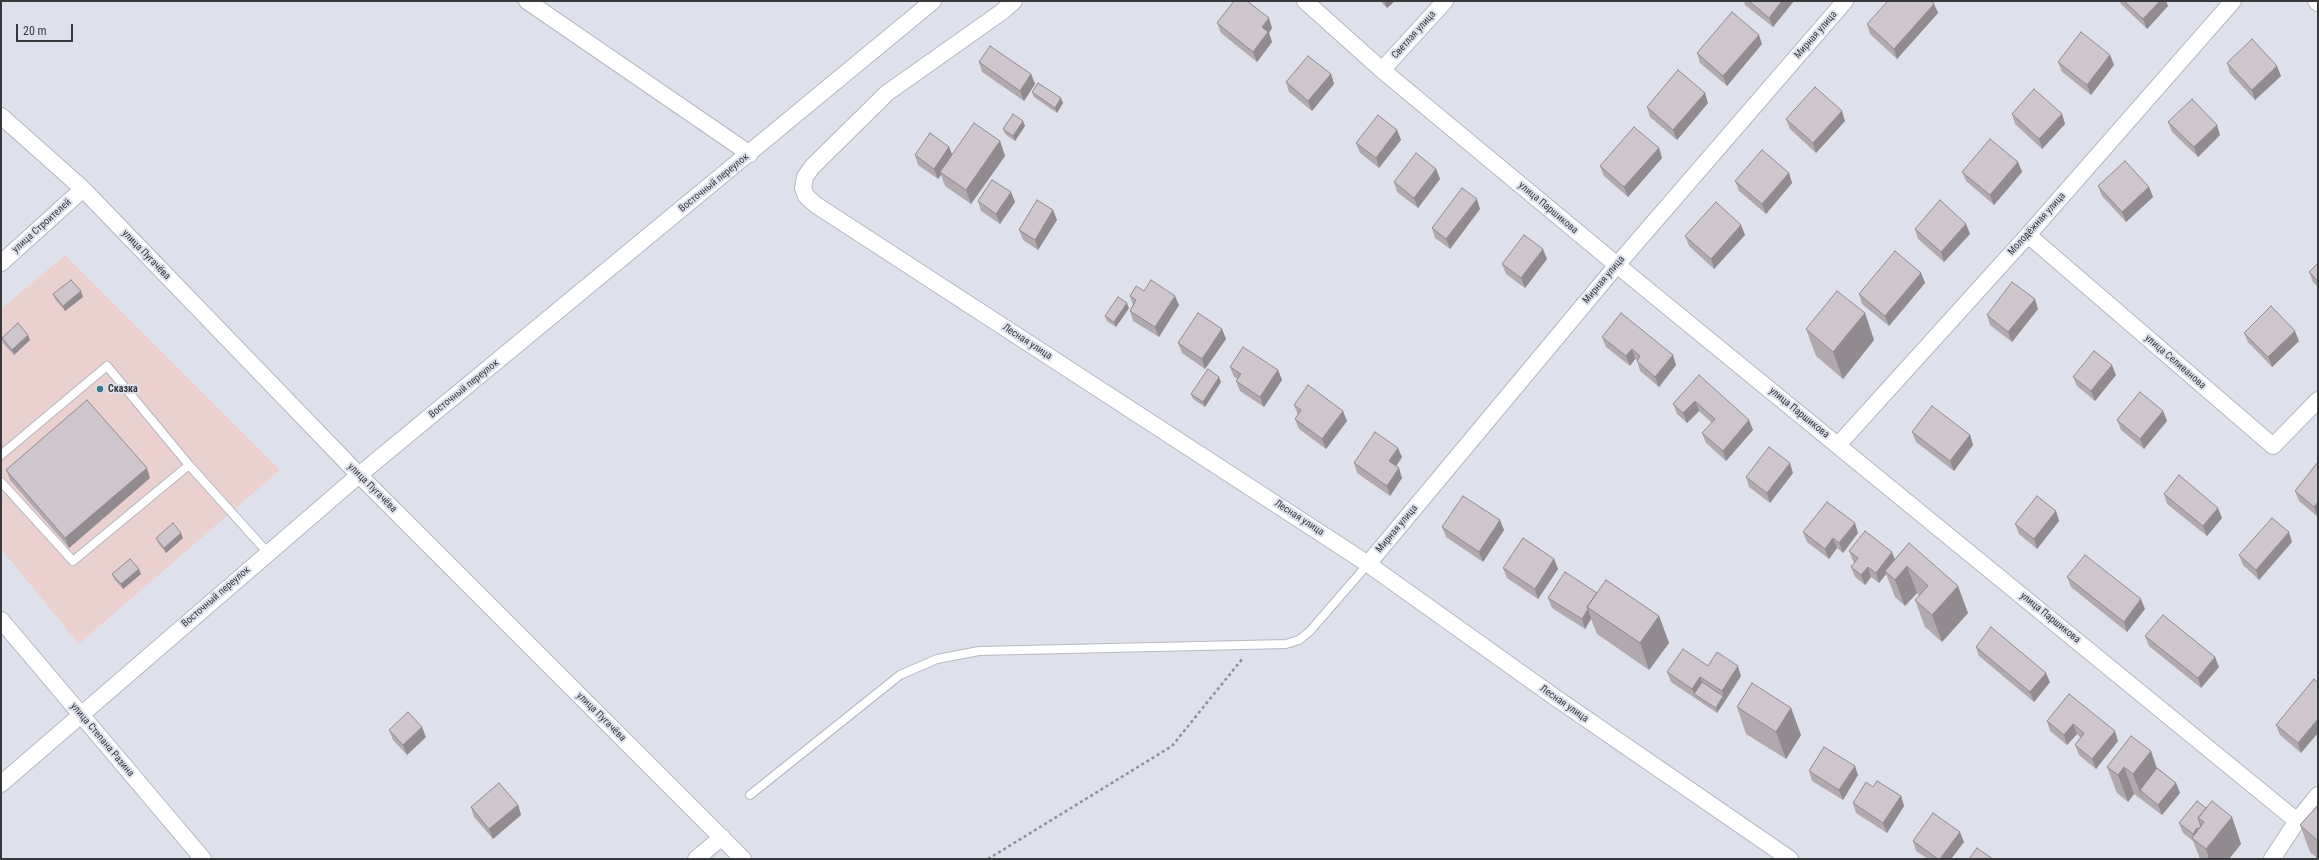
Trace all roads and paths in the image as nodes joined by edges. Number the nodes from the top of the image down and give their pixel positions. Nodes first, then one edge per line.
1 (527, 1) edge
2 (933, 1) edge
3 (1014, 1) edge
4 (1305, 1) edge
5 (1445, 1) edge
6 (1845, 1) edge
7 (2233, 1) edge
8 (2316, 1) edge
9 (2318, 3) edge
10 (1382, 70) junction
11 (1, 116) edge
12 (750, 154) junction
13 (83, 189) junction
14 (2028, 235) junction
15 (1, 262) edge
16 (1617, 266) junction
17 (2318, 400) edge
18 (1838, 445) junction
19 (1, 455) edge
20 (189, 465) junction
21 (359, 475) junction
22 (1, 482) edge
23 (268, 553) junction
24 (1368, 564) junction
25 (1, 620) edge
26 (1253, 645) junction
27 (81, 714) junction
28 (1, 784) edge
29 (750, 795) dead end
30 (2318, 795) edge
31 (2297, 821) junction
32 (722, 837) junction
33 (203, 859) edge
34 (696, 859) edge
35 (744, 859) edge
36 (988, 859) edge
37 (1790, 859) edge
38 (2272, 859) edge

1 - 12 street
2 - 12 street, Восточный переулок
3 - 24 street, Лесная улица
4 - 10 street, улица Паршикова
5 - 10 street, Светлая улица
6 - 16 street, Мирная улица
7 - 14 street, Молодёжная улица
8 - 9 street
10 - 16 street, улица Паршикова
11 - 13 street, улица Пугачёва
12 - 21 street, Восточный переулок
13 - 15 street, улица Строителей
13 - 21 street, улица Пугачёва
14 - 17 street, улица Селиванова
14 - 18 street, Молодёжная улица
16 - 18 street, улица Паршикова
16 - 24 street, Мирная улица
18 - 31 street, улица Паршикова
19 - 20 lane
20 - 22 lane
20 - 23 lane
21 - 23 street, Восточный переулок
21 - 32 street, улица Пугачёва
23 - 27 street, Восточный переулок
24 - 26 lane
24 - 37 street, Лесная улица
25 - 27 street, улица Степана Разина
26 - 29 lane
26 - 36 path
27 - 28 street, Восточный переулок
27 - 33 street, улица Степана Разина
30 - 31 street
31 - 38 street
32 - 34 street
32 - 35 street, улица Пугачёва

